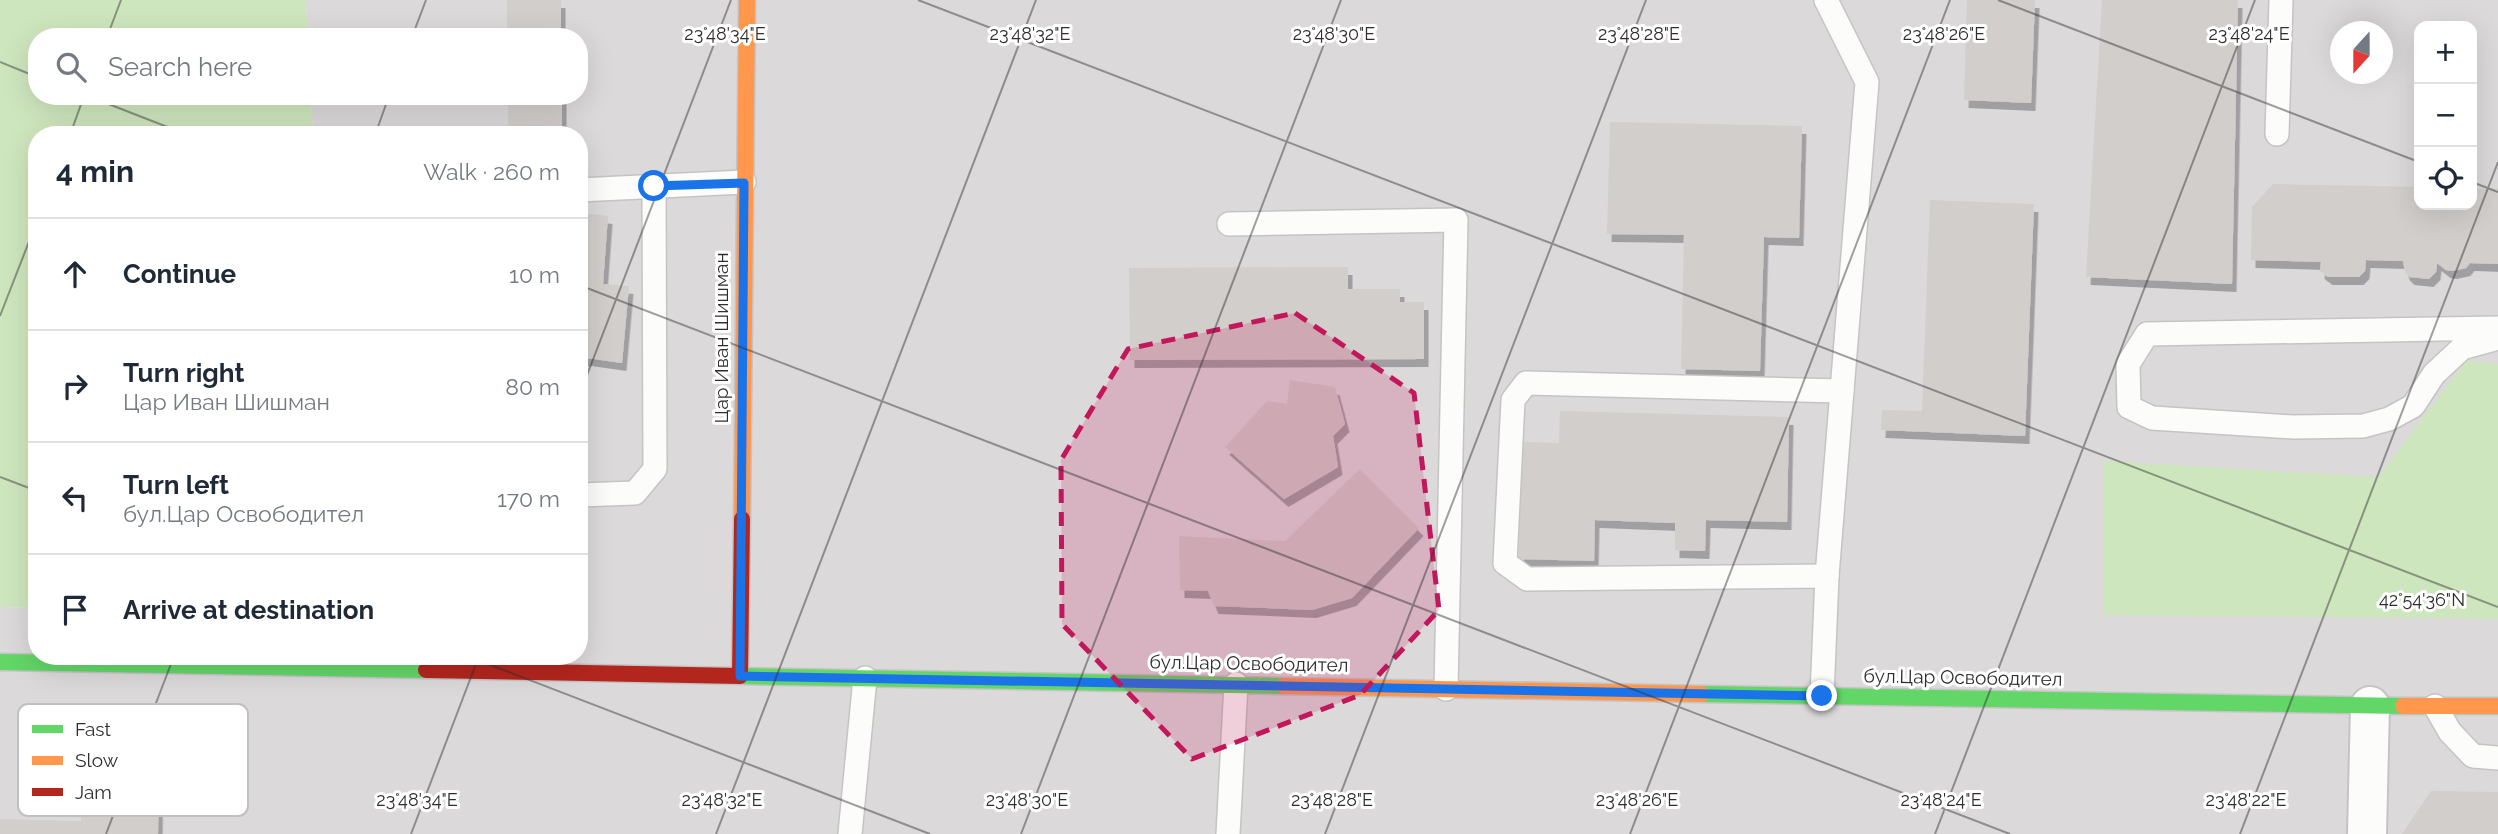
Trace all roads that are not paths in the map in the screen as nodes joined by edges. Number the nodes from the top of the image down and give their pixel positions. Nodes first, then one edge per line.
1 (747, 0) edge
2 (1826, 0) edge
3 (2281, 0) edge
4 (2277, 134) dead end
5 (744, 183) junction
6 (654, 186) junction
7 (588, 190) edge
8 (1229, 224) dead end
9 (2498, 328) edge
10 (2498, 338) edge
11 (1842, 391) junction
12 (588, 495) edge
13 (1827, 576) junction
14 (0, 662) edge
15 (28, 663) edge
16 (159, 665) edge
17 (740, 676) junction
18 (865, 678) junction
19 (1236, 684) junction
20 (1446, 689) junction
21 (1822, 696) junction
22 (2370, 706) junction
23 (2435, 706) junction
24 (2498, 706) edge
25 (2498, 758) edge
26 (850, 834) edge
27 (1228, 834) edge
28 (2367, 834) edge

1 - 5 street, Цар Иван Шишман
2 - 11 lane
3 - 4 lane
5 - 6 lane
5 - 17 street, Цар Иван Шишман
6 - 7 lane
6 - 12 lane
8 - 20 lane
9 - 10 lane
11 - 13 lane
11 - 13 lane
13 - 21 lane
14 - 15 street, бул.Цар Освободител
16 - 17 street, бул.Цар Освободител
17 - 18 street, бул.Цар Освободител
18 - 19 street, бул.Цар Освободител
18 - 26 lane
19 - 20 street, бул.Цар Освободител
19 - 27 lane
20 - 21 street, бул.Цар Освободител
21 - 22 street, бул.Цар Освободител
22 - 23 street, бул.Цар Освободител
22 - 28 street
23 - 24 street, бул.Цар Освободител
23 - 25 lane

